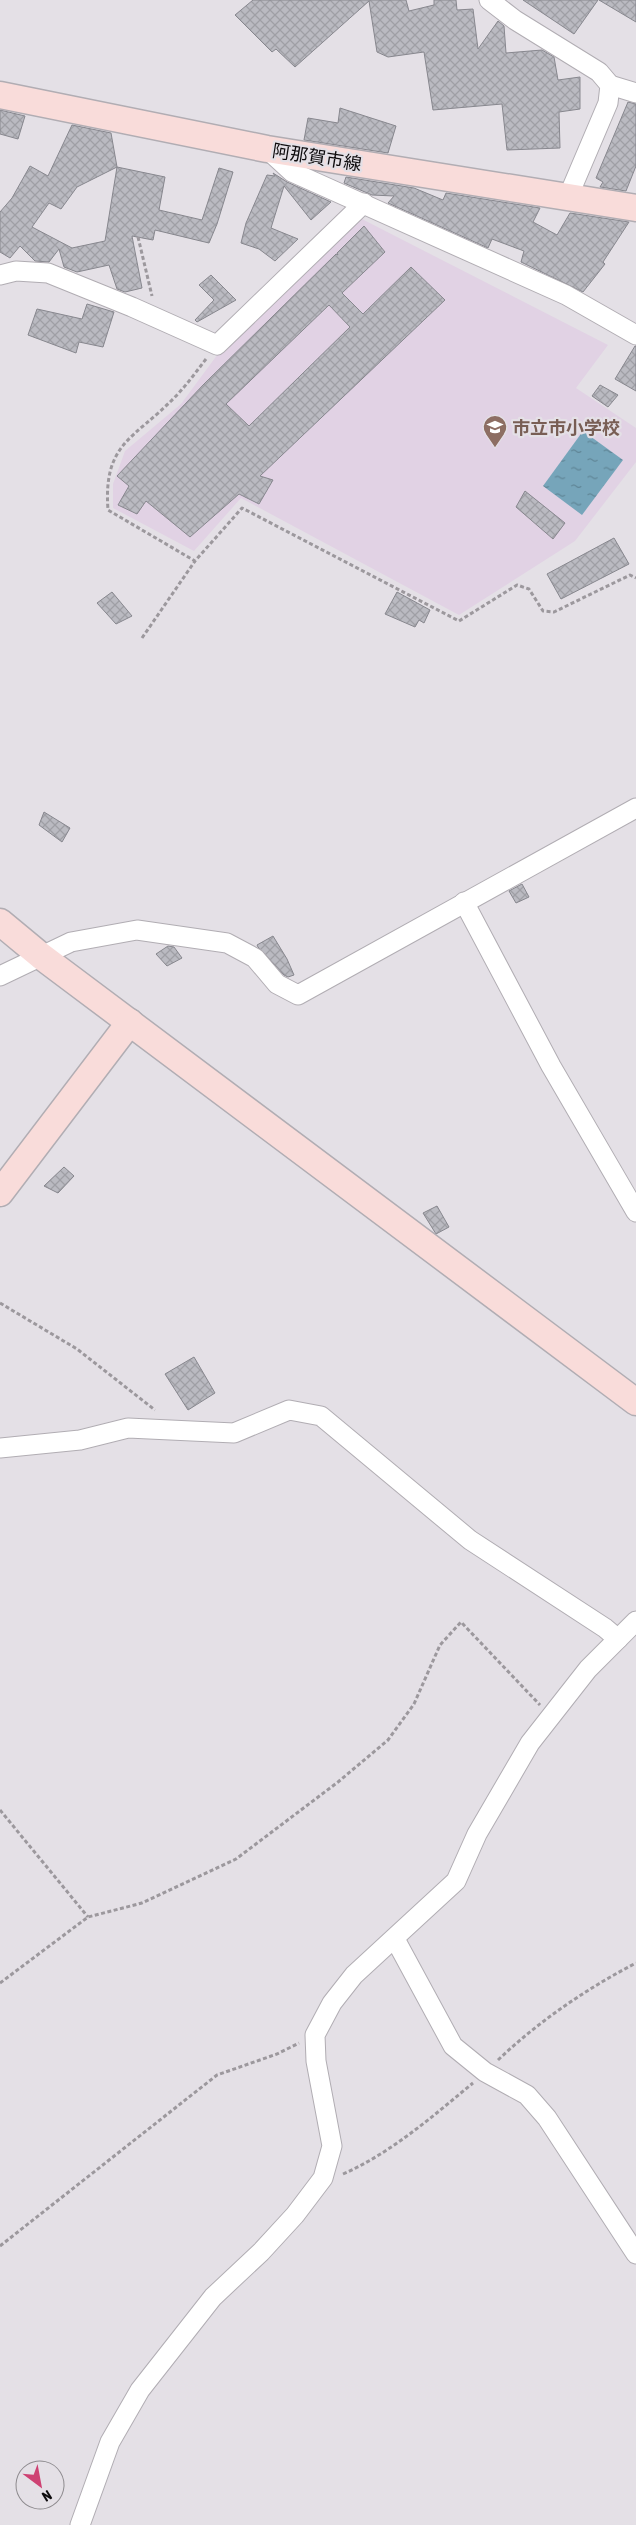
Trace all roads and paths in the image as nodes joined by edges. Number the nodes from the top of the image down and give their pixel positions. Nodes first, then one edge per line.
1 (488, 0) edge
2 (610, 86) junction
3 (0, 94) edge
4 (636, 94) edge
5 (267, 149) junction
6 (568, 197) junction
7 (364, 204) junction
8 (636, 208) edge
9 (138, 237) dead end
10 (0, 275) edge
11 (158, 318) junction
12 (636, 335) edge
13 (217, 345) junction
14 (195, 561) junction
15 (636, 578) edge
16 (142, 638) dead end
17 (636, 808) edge
18 (464, 902) junction
19 (0, 922) edge
20 (41, 956) junction
21 (0, 976) edge
22 (130, 1022) junction
23 (0, 1193) edge
24 (636, 1212) edge
25 (0, 1303) edge
26 (636, 1402) edge
27 (180, 1430) junction
28 (0, 1448) edge
29 (636, 1621) edge
30 (618, 1639) junction
31 (552, 1717) junction
32 (0, 1810) edge
33 (88, 1917) junction
34 (395, 1939) junction
35 (636, 1963) edge
36 (0, 1983) edge
37 (315, 2035) junction
38 (485, 2072) junction
39 (317, 2185) junction
40 (0, 2246) edge
41 (636, 2254) edge
42 (80, 2525) edge

1 - 2 street
2 - 4 street
2 - 6 street
3 - 5 street, 阿那賀市線
5 - 6 street, 阿那賀市線
5 - 7 street
6 - 8 street, 阿那賀市線
7 - 12 street
7 - 13 street
9 - 11 path
10 - 11 street
11 - 13 street
13 - 14 path
14 - 15 path
14 - 16 path
17 - 18 street
18 - 20 street
18 - 24 street
19 - 20 street
20 - 21 street
20 - 22 street
22 - 23 street
22 - 26 street
25 - 27 path
27 - 28 street
27 - 30 street
29 - 30 street
30 - 31 street
31 - 33 path
31 - 34 street
32 - 33 path
33 - 36 path
34 - 37 street
34 - 38 street
35 - 38 path
37 - 39 street
37 - 40 path
38 - 39 path
38 - 41 street
39 - 42 street

